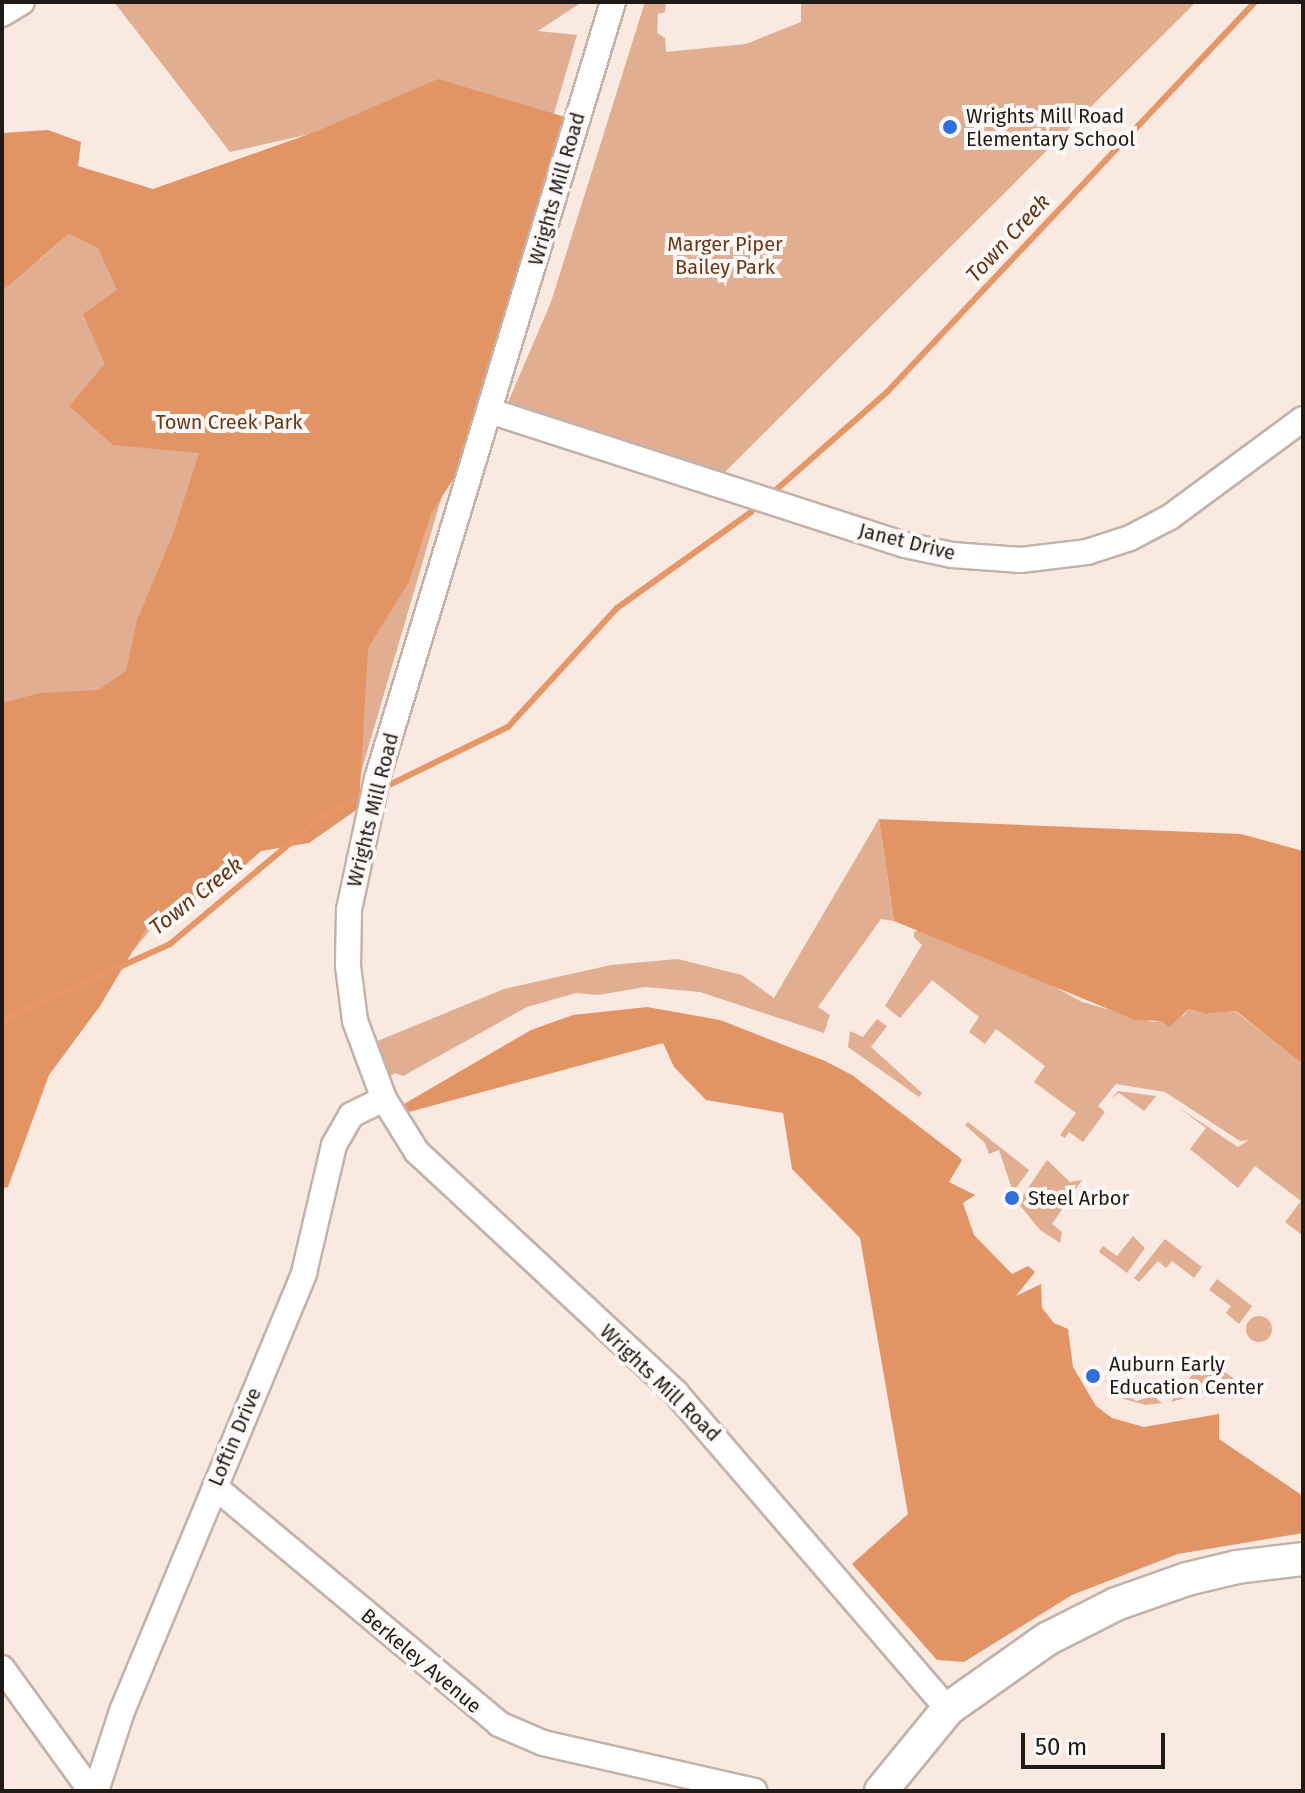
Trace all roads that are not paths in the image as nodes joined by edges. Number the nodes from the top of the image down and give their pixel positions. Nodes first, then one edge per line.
1 (22, 2) edge
2 (613, 2) edge
3 (2, 14) edge
4 (490, 411) junction
5 (1303, 419) edge
6 (384, 1099) junction
7 (215, 1487) junction
8 (1303, 1559) edge
9 (2, 1668) edge
10 (948, 1709) junction
11 (93, 1791) edge
12 (755, 1791) edge
13 (881, 1791) edge

1 - 3 street
2 - 4 street, Wrights Mill Road
4 - 5 street, Janet Drive
4 - 6 street, Wrights Mill Road
6 - 7 street, Loftin Drive
6 - 10 street, Wrights Mill Road
7 - 11 street, Loftin Drive
7 - 12 street, Berkeley Avenue
8 - 10 main road
9 - 11 street
10 - 13 main road

